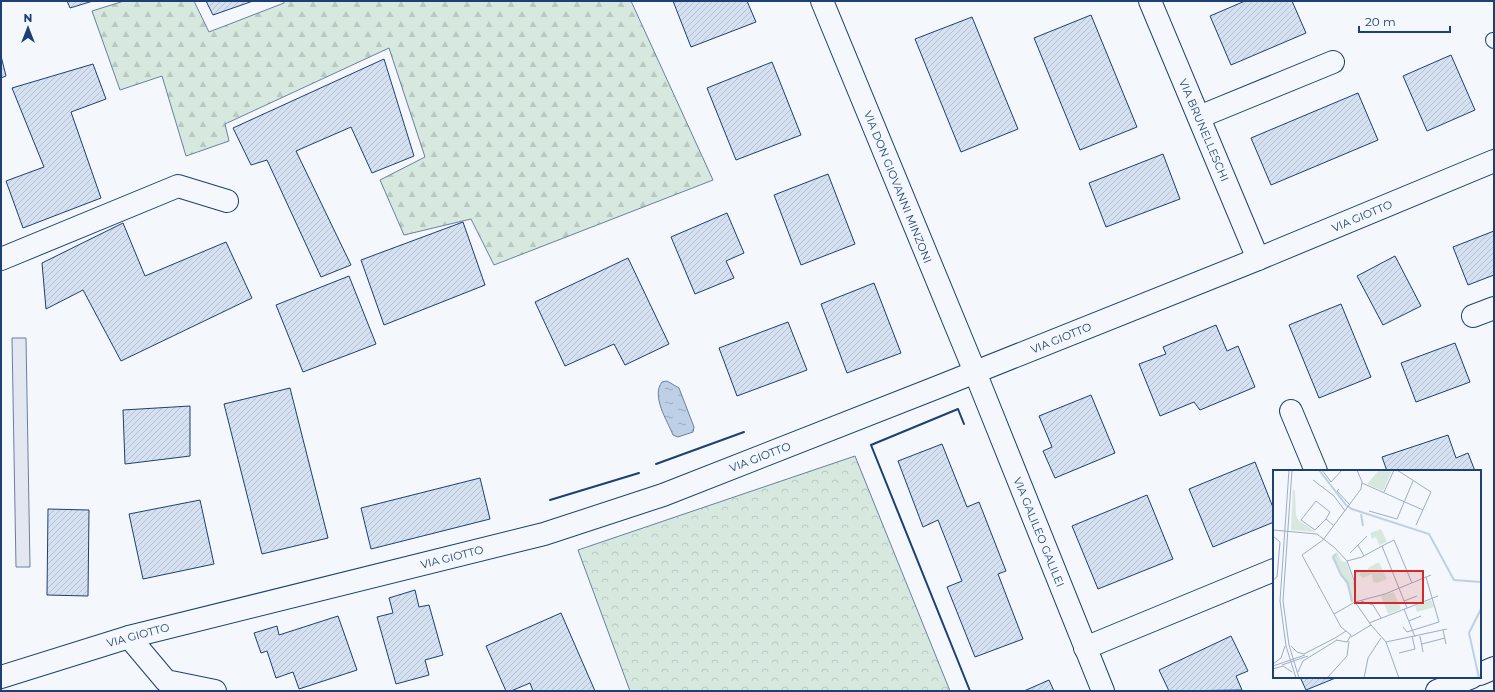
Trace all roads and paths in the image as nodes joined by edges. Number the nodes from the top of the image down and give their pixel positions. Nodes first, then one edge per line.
1 (822, 1) edge
2 (1150, 1) edge
3 (1333, 62) dead end
4 (1199, 117) junction
5 (1494, 161) edge
6 (227, 201) dead end
7 (1, 259) edge
8 (1258, 259) junction
9 (1494, 308) edge
10 (1474, 316) dead end
11 (974, 372) junction
12 (1291, 412) dead end
13 (1316, 470) edge
14 (1273, 570) edge
15 (130, 637) junction
16 (1085, 648) junction
17 (1494, 668) edge
18 (1481, 674) edge
19 (1, 677) edge
20 (1470, 678) edge
21 (8, 691) edge
22 (215, 691) edge
23 (1103, 691) edge
24 (1437, 691) edge

1 - 11 street, VIA DON GIOVANNI MINZONI
2 - 4 street, VIA BRUNELLESCHI
3 - 4 street
4 - 8 street, VIA BRUNELLESCHI
5 - 8 street, VIA GIOTTO
6 - 7 street
8 - 11 street, VIA GIOTTO
9 - 10 street
11 - 15 street, VIA GIOTTO
11 - 16 street, VIA GALILEO GALILEI
12 - 13 street
14 - 16 street
15 - 19 street, VIA GIOTTO
15 - 22 street
16 - 23 street, VIA GALILEO GALILEI
17 - 18 street
19 - 21 street
20 - 24 street

